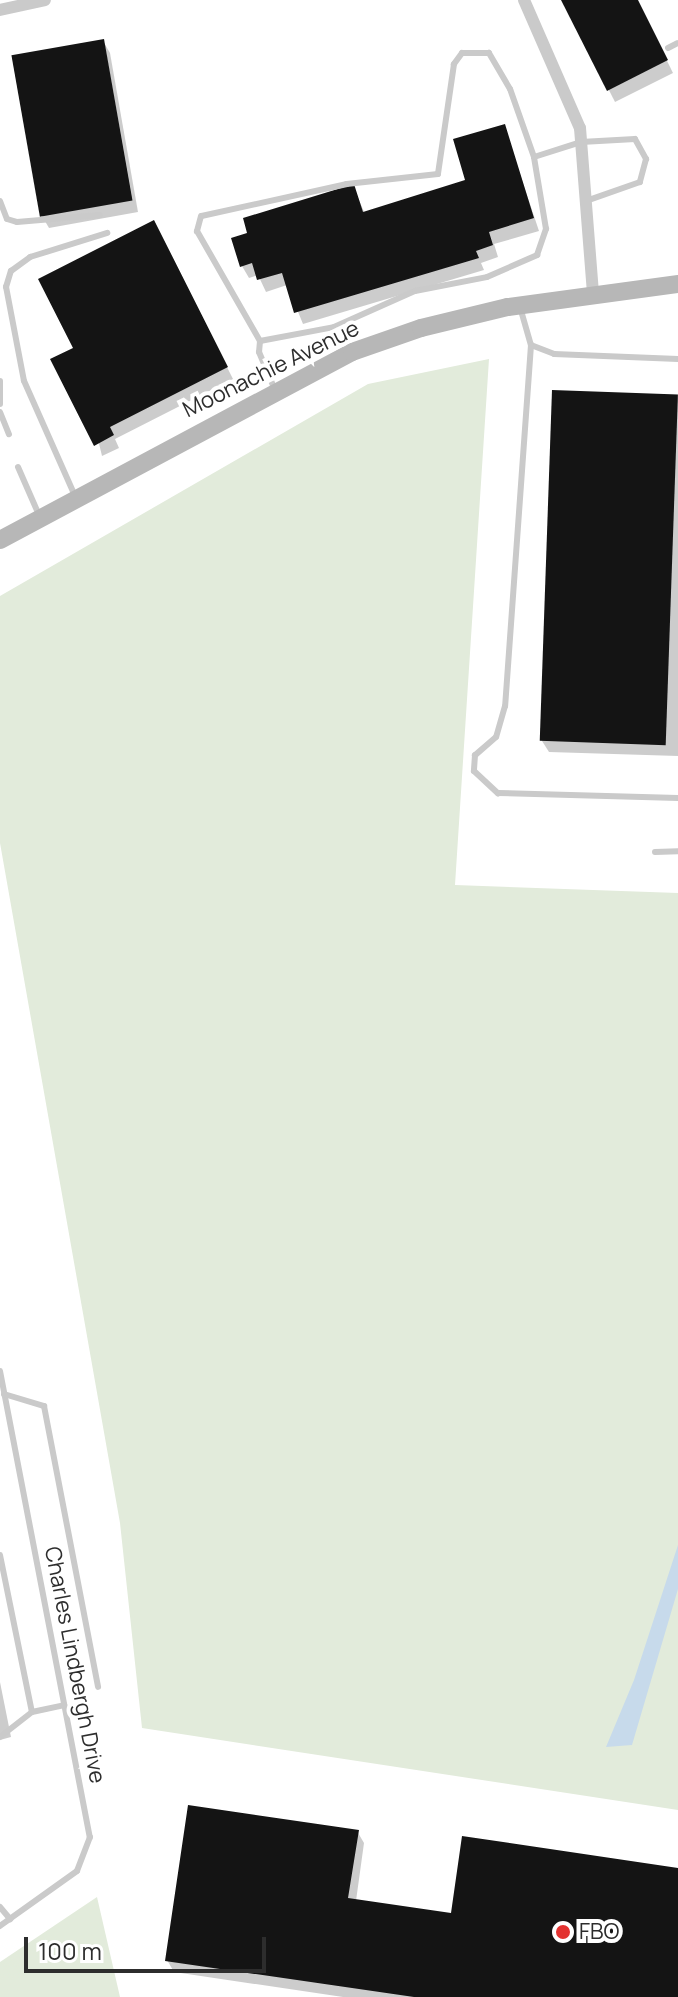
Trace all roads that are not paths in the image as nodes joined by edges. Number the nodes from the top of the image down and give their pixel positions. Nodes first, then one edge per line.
1 (45, 0) edge
2 (524, 0) edge
3 (0, 10) edge
4 (678, 43) edge
5 (668, 48) dead end
6 (581, 142) junction
7 (534, 157) junction
8 (0, 201) edge
9 (586, 201) junction
10 (100, 215) dead end
11 (107, 233) dead end
12 (678, 284) edge
13 (593, 294) junction
14 (519, 305) junction
15 (260, 341) junction
16 (531, 345) junction
17 (678, 359) edge
18 (0, 381) edge
19 (275, 390) junction
20 (0, 404) edge
21 (0, 412) edge
22 (9, 434) dead end
23 (18, 467) dead end
24 (76, 499) junction
25 (41, 518) junction
26 (0, 540) edge
27 (678, 798) edge
28 (678, 851) edge
29 (655, 852) dead end
30 (0, 1371) edge
31 (2, 1394) edge
32 (0, 1555) edge
33 (98, 1687) dead end
34 (64, 1705) junction
35 (32, 1712) junction
36 (0, 1737) edge
37 (0, 1907) edge
38 (10, 1919) junction
39 (0, 1926) edge

1 - 3 street
2 - 6 street
4 - 5 lane
6 - 7 lane
6 - 9 street
6 - 9 lane
7 - 15 lane
7 - 15 lane
8 - 10 lane
9 - 13 street
11 - 24 lane
12 - 13 main road, Moonachie Avenue
13 - 14 main road, Moonachie Avenue
14 - 16 lane
14 - 19 main road, Moonachie Avenue
15 - 19 lane
16 - 17 lane
16 - 27 lane
18 - 20 lane
19 - 24 main road, Moonachie Avenue
21 - 22 lane
23 - 25 lane
24 - 25 main road, Moonachie Avenue
25 - 26 main road, Moonachie Avenue
28 - 29 lane
30 - 31 lane, Charles Lindbergh Drive
31 - 33 lane
31 - 34 lane, Charles Lindbergh Drive
32 - 35 lane
34 - 35 lane
34 - 38 lane, Charles Lindbergh Drive
35 - 36 lane
37 - 38 lane
38 - 39 lane, Charles Lindbergh Drive

